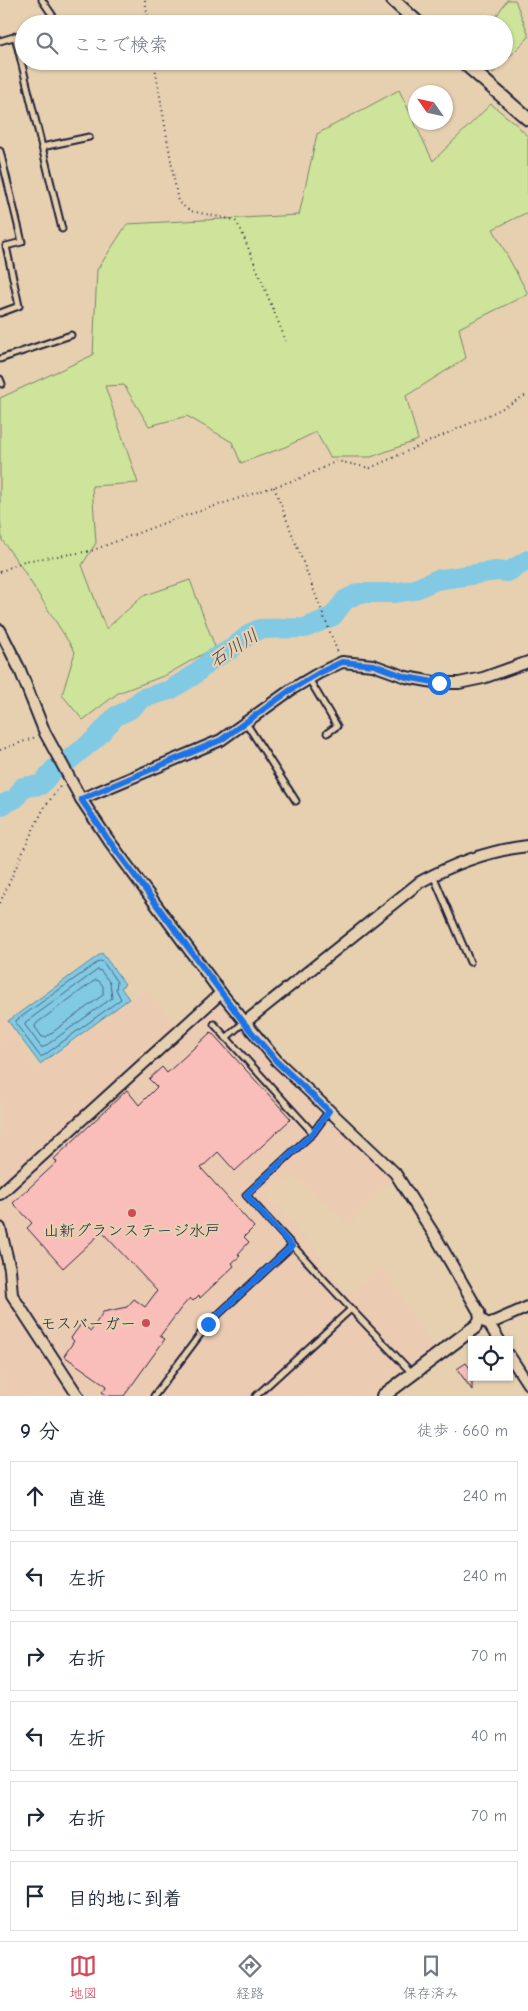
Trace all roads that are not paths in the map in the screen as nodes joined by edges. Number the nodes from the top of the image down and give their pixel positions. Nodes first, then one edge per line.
1 (42, 0) edge
2 (393, 0) edge
3 (52, 15) edge
4 (409, 15) edge
5 (15, 36) edge
6 (0, 41) edge
7 (23, 70) edge
8 (472, 70) edge
9 (528, 120) edge
10 (89, 137) dead end
11 (42, 147) junction
12 (0, 151) edge
13 (62, 229) dead end
14 (0, 313) edge
15 (71, 335) dead end
16 (0, 359) edge
17 (0, 630) edge
18 (528, 662) edge
19 (309, 679) junction
20 (246, 722) junction
21 (326, 733) dead end
22 (81, 799) junction
23 (296, 801) dead end
24 (528, 846) edge
25 (433, 875) junction
26 (470, 962) dead end
27 (221, 993) junction
28 (244, 1023) junction
29 (214, 1024) dead end
30 (226, 1038) junction
31 (329, 1111) junction
32 (313, 1133) junction
33 (0, 1194) edge
34 (1, 1233) edge
35 (292, 1246) junction
36 (528, 1307) edge
37 (351, 1309) junction
38 (481, 1323) junction
39 (495, 1336) edge
40 (513, 1361) edge
41 (413, 1374) junction
42 (528, 1384) edge
43 (78, 1396) edge
44 (154, 1396) edge
45 (256, 1396) edge
46 (384, 1396) edge

1 - 3 lane
2 - 4 street
5 - 6 lane
7 - 11 lane
8 - 9 street
10 - 11 lane
11 - 13 lane
12 - 14 lane
15 - 16 lane
17 - 22 street
18 - 19 street
19 - 20 street
19 - 21 lane
20 - 22 street
20 - 23 lane
22 - 27 street
24 - 25 street
25 - 26 lane
25 - 28 street
27 - 28 street
27 - 33 street
28 - 30 lane
28 - 31 street
29 - 30 lane
30 - 32 lane
31 - 32 lane
31 - 38 street
32 - 35 lane
34 - 43 street
35 - 37 lane
35 - 44 lane
36 - 38 street
37 - 41 lane
37 - 45 lane
38 - 39 street
38 - 41 street
40 - 42 street
41 - 46 street

